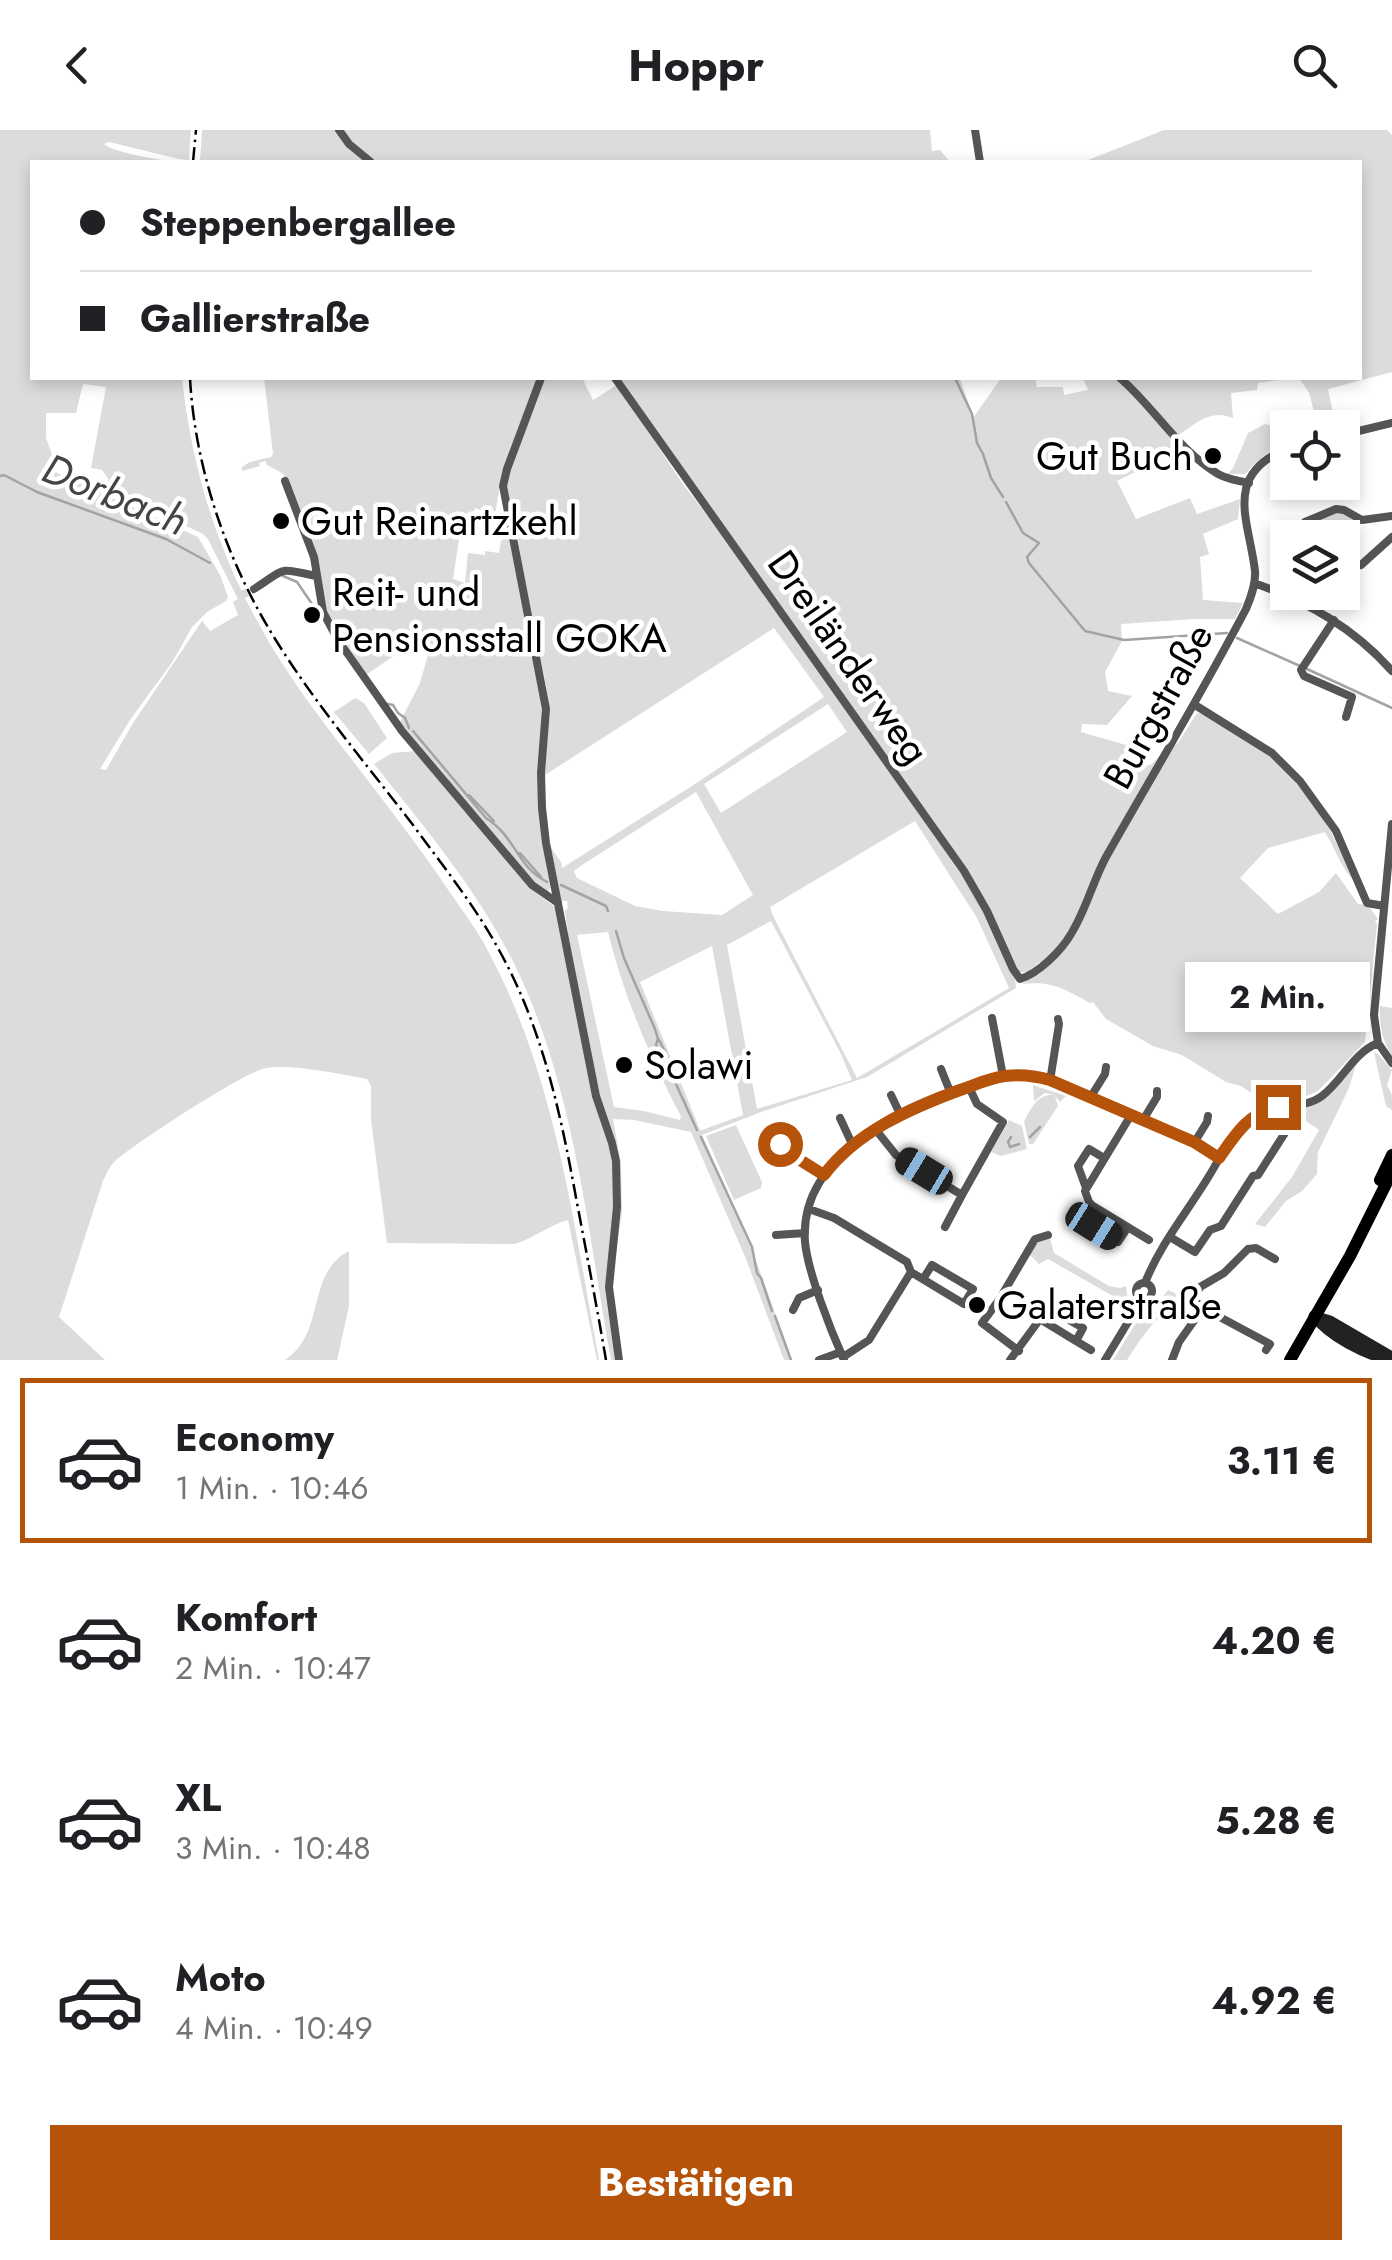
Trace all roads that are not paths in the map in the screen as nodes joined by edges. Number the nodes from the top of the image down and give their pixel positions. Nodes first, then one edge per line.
1 (339, 130) edge
2 (975, 130) edge
3 (369, 160) edge
4 (980, 160) edge
5 (540, 380) edge
6 (616, 380) edge
7 (1122, 380) edge
8 (1392, 423) edge
9 (1360, 430) edge
10 (1270, 458) edge
11 (285, 481) dead end
12 (1248, 484) junction
13 (1392, 516) edge
14 (1310, 520) edge
15 (1392, 537) edge
16 (1362, 565) dead end
17 (316, 576) junction
18 (1254, 583) junction
19 (254, 588) tunnel mouth
20 (1334, 620) junction
21 (1392, 652) edge
22 (1382, 660) junction
23 (1392, 671) edge
24 (1195, 705) junction
25 (1346, 717) dead end
26 (1392, 824) edge
27 (558, 903) junction
28 (1384, 906) junction
29 (1020, 979) joint
30 (992, 1018) dead end
31 (1058, 1019) dead end
32 (1378, 1043) junction
33 (1392, 1063) edge
34 (1106, 1068) dead end
35 (941, 1070) dead end
36 (1003, 1076) junction
37 (1050, 1080) junction
38 (969, 1087) junction
39 (1158, 1091) dead end
40 (951, 1094) junction
41 (891, 1095) dead end
42 (1090, 1098) junction
43 (1287, 1106) junction
44 (1130, 1115) junction
45 (900, 1116) junction
46 (1208, 1116) dead end
47 (840, 1118) dead end
48 (1144, 1120) junction
49 (876, 1130) junction
50 (1194, 1142) junction
51 (780, 1144) dead end
52 (852, 1146) junction
53 (1392, 1155) edge
54 (1104, 1158) junction
55 (1219, 1158) junction
56 (1392, 1174) edge
57 (824, 1175) junction
58 (1086, 1188) junction
59 (962, 1195) junction
60 (809, 1208) junction
61 (1098, 1209) junction
62 (944, 1227) dead end
63 (1128, 1227) junction
64 (805, 1233) junction
65 (1048, 1235) dead end
66 (776, 1236) dead end
67 (1170, 1237) junction
68 (1156, 1244) junction
69 (1275, 1259) dead end
70 (1341, 1268) junction
71 (911, 1272) junction
72 (923, 1279) junction
73 (818, 1290) junction
74 (1203, 1308) junction
75 (793, 1310) dead end
76 (1314, 1316) junction
77 (1040, 1319) junction
78 (1076, 1340) junction
79 (1266, 1350) dead end
80 (1018, 1351) junction
81 (842, 1356) edge
82 (1100, 1356) edge
83 (1391, 1358) edge
84 (618, 1360) edge
85 (819, 1360) edge
86 (1010, 1360) edge
87 (1172, 1360) edge
88 (1280, 1360) edge
89 (1290, 1360) edge

1 - 3 street
2 - 4 street
5 - 27 street
6 - 29 street, Dreiländerweg
7 - 12 street
8 - 9 street
10 - 12 street
11 - 17 street
12 - 18 street, Burgstraße
13 - 14 street
15 - 16 street
17 - 19 street
17 - 27 street
18 - 20 street
18 - 24 street, Burgstraße
20 - 22 street
20 - 25 street
21 - 22 street
22 - 23 street
24 - 28 street
24 - 29 street, Burgstraße
26 - 28 street
27 - 84 street
28 - 32 street
30 - 36 street
31 - 37 street
32 - 33 street
32 - 43 street
34 - 42 street
35 - 40 street
36 - 37 street
36 - 38 street
37 - 42 street
38 - 40 street
38 - 59 street
39 - 48 street
40 - 45 street
41 - 45 street
42 - 44 street
43 - 55 street
43 - 67 street
44 - 48 street
44 - 54 street
45 - 49 street
46 - 50 street
47 - 52 street
48 - 50 street
49 - 52 street
49 - 59 street
50 - 55 street
51 - 57 street
52 - 57 street
53 - 70 main road
54 - 58 street
54 - 58 street
55 - 67 street
56 - 70 main road
57 - 60 street
58 - 61 street
59 - 62 street
60 - 64 street
60 - 71 street
61 - 63 street
61 - 63 street
63 - 68 street
64 - 66 street
64 - 73 street
65 - 80 street
67 - 68 street
68 - 82 street
69 - 74 street
70 - 76 main road
71 - 72 street
71 - 81 street
72 - 72 street
73 - 75 street
73 - 81 street
74 - 79 street
74 - 87 street
76 - 83 street
76 - 88 main road
76 - 89 main road
77 - 78 street
77 - 78 street
77 - 80 street
78 - 82 street
80 - 86 street
81 - 85 street

